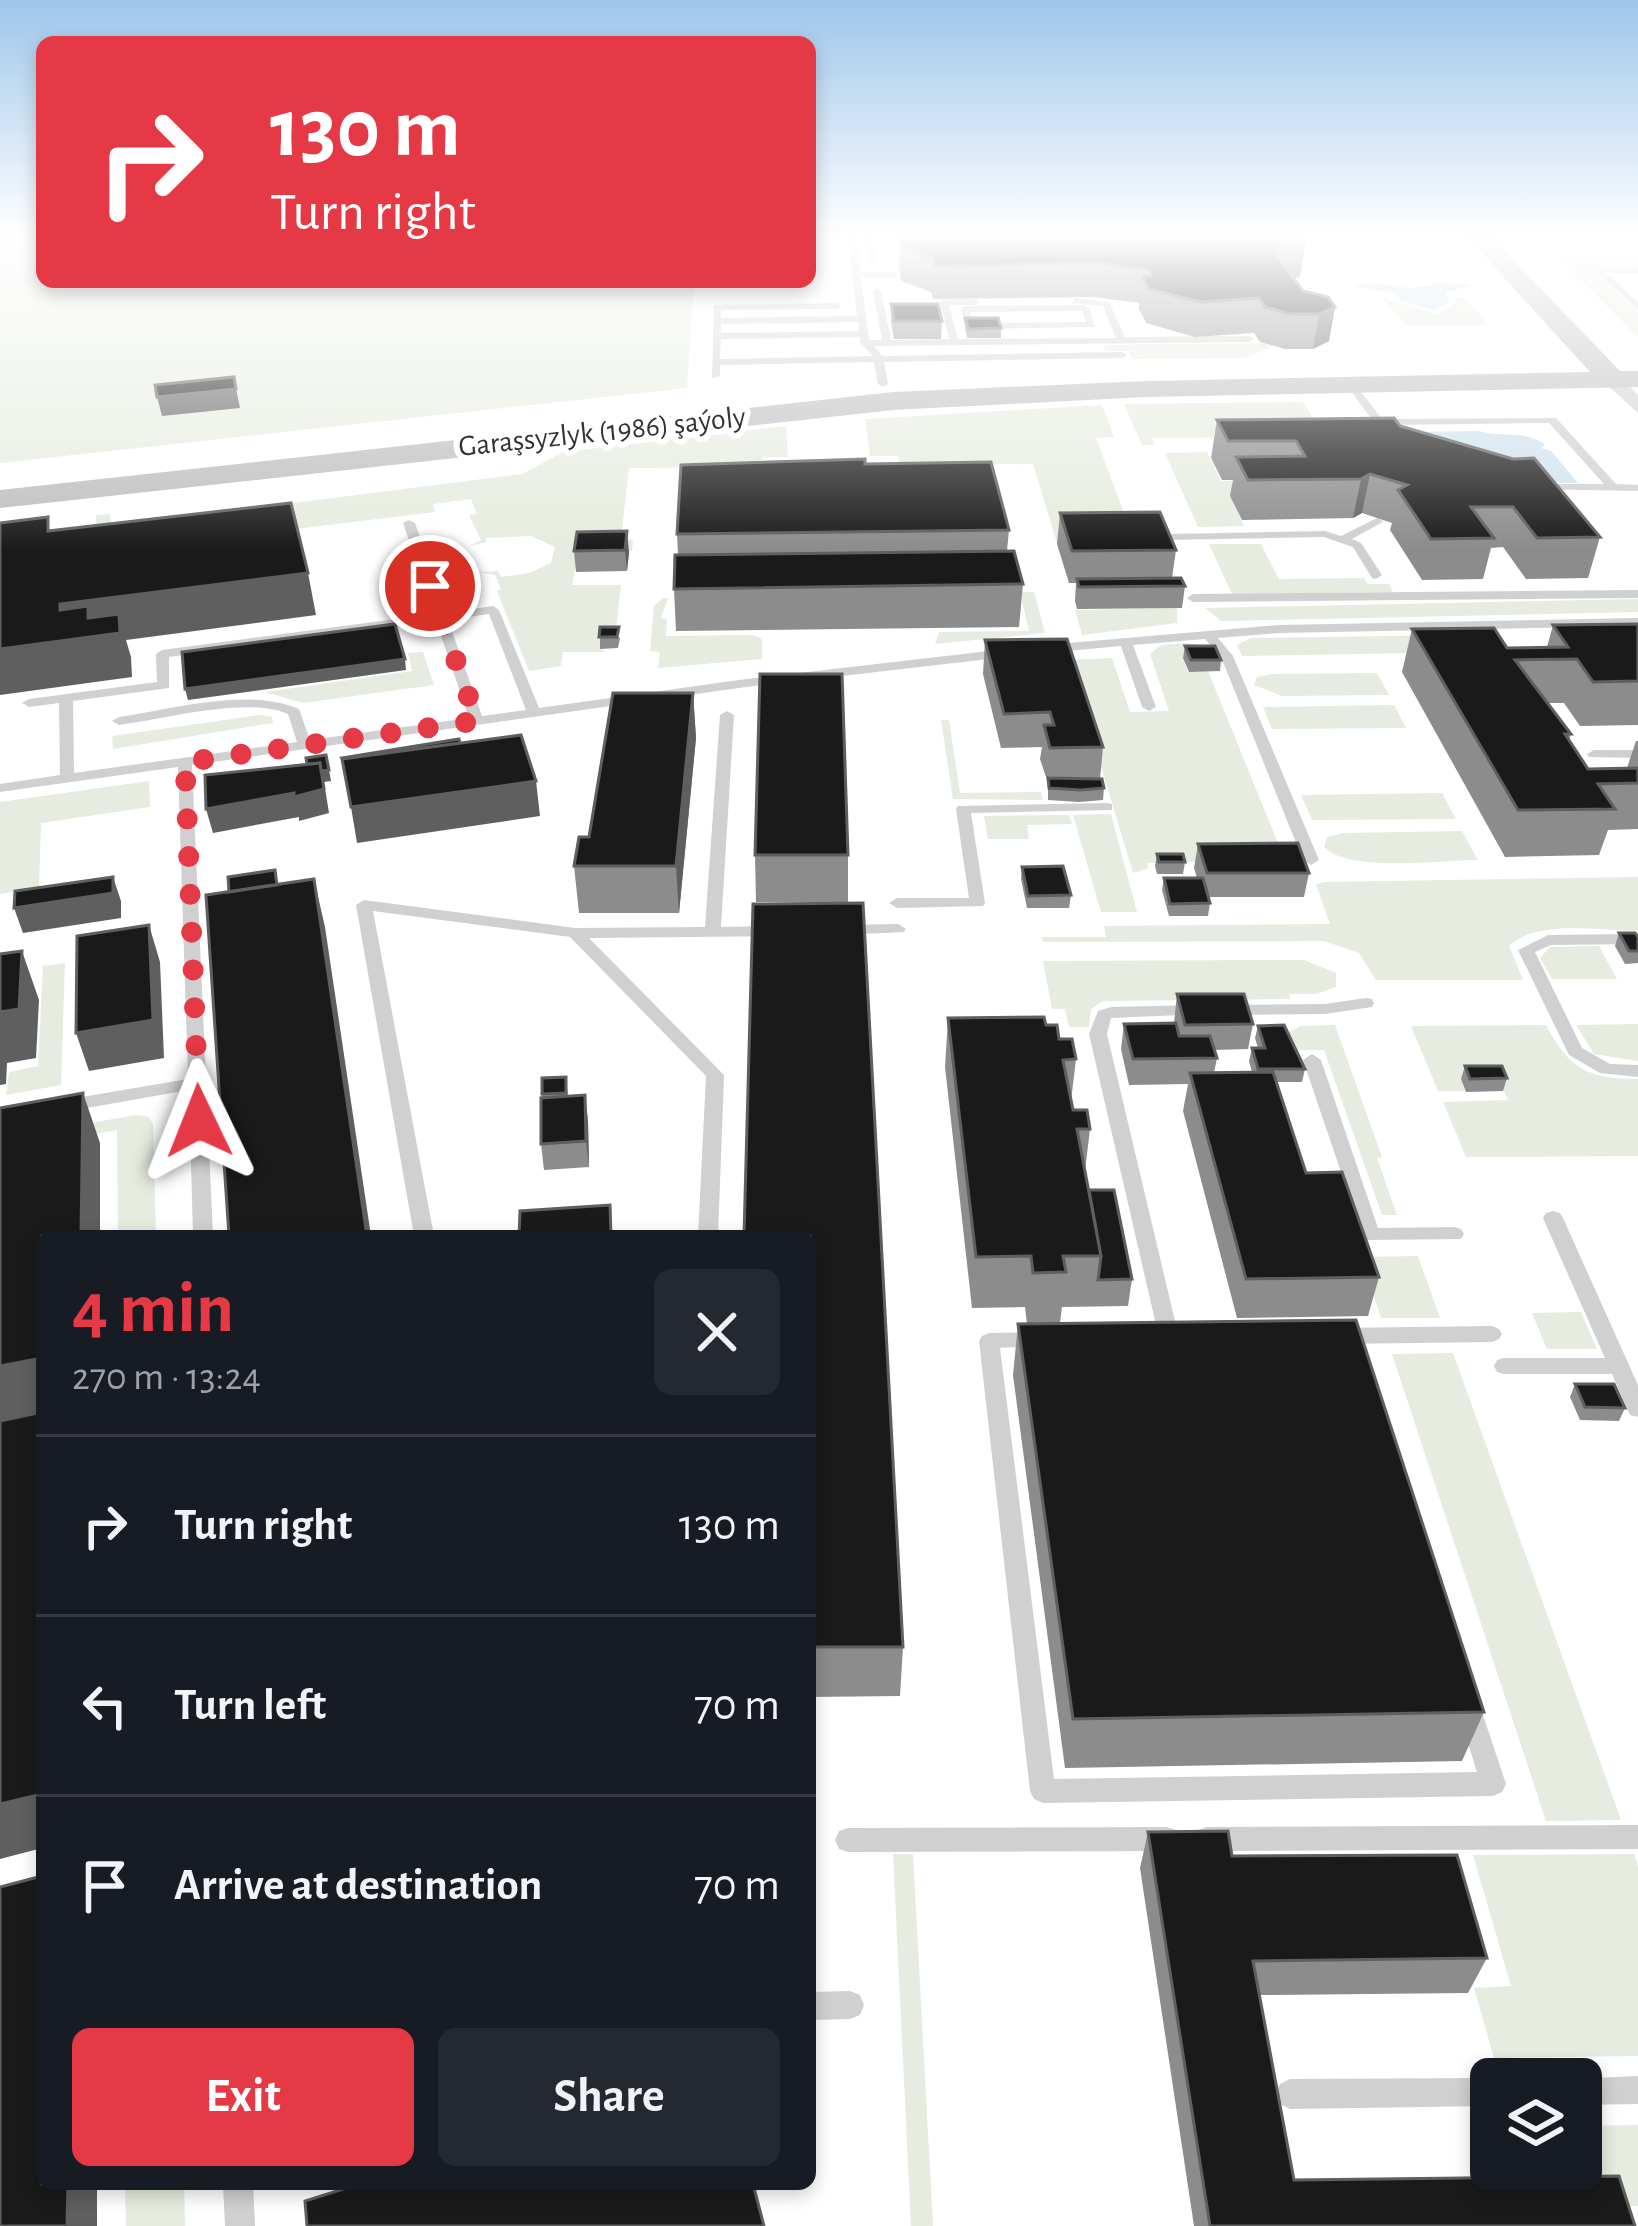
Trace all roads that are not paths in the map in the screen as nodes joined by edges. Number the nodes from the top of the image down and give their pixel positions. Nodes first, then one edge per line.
1 (716, 342) edge
2 (866, 342) edge
3 (881, 342) edge
4 (954, 342) joint
5 (1011, 342) joint
6 (1018, 342) edge
7 (1598, 342) edge
8 (887, 343) joint
9 (715, 362) junction
10 (1624, 365) edge
11 (1112, 373) junction
12 (715, 376) dead end
13 (1337, 380) junction
14 (884, 381) junction
15 (1638, 406) edge
16 (1378, 422) junction
17 (1396, 446) edge
18 (0, 478) edge
19 (1519, 482) edge
20 (1613, 488) junction
21 (1638, 488) edge
22 (0, 499) edge
23 (1377, 520) dead end
24 (409, 523) dead end
25 (1168, 537) edge
26 (1342, 540) junction
27 (1376, 575) dead end
28 (1638, 594) edge
29 (1193, 598) dead end
30 (442, 617) junction
31 (1638, 622) edge
32 (1207, 633) junction
33 (1125, 640) junction
34 (66, 698) junction
35 (29, 704) dead end
36 (1149, 706) dead end
37 (534, 712) junction
38 (727, 715) dead end
39 (119, 721) dead end
40 (477, 721) junction
41 (305, 745) junction
42 (1594, 754) dead end
43 (1638, 754) edge
44 (185, 762) junction
45 (67, 779) junction
46 (0, 788) edge
47 (1107, 807) dead end
48 (1311, 860) dead end
49 (897, 904) dead end
50 (898, 929) dead end
51 (806, 930) edge
52 (829, 930) edge
53 (713, 931) junction
54 (575, 933) junction
55 (1638, 939) edge
56 (1366, 1003) dead end
57 (1312, 1060) dead end
58 (1638, 1071) edge
59 (197, 1082) junction
60 (39, 1110) edge
61 (1553, 1219) dead end
62 (203, 1230) edge
63 (423, 1230) edge
64 (707, 1230) edge
65 (1454, 1234) dead end
66 (1492, 1334) dead end
67 (1305, 1336) edge
68 (1169, 1338) edge
69 (1057, 1340) edge
70 (1504, 1366) dead end
71 (1619, 1366) junction
72 (1638, 1409) edge
73 (1457, 1672) edge
74 (1638, 1837) edge
75 (848, 1840) dead end
76 (816, 2006) edge
77 (850, 2006) dead end
78 (1638, 2090) edge
79 (1602, 2091) edge
80 (1470, 2092) edge
81 (1290, 2094) dead end
82 (238, 2190) edge
83 (240, 2226) edge

1 - 9 lane
2 - 14 lane
3 - 8 lane
4 - 5 lane
4 - 8 lane
5 - 6 lane
7 - 10 main road
9 - 12 lane
9 - 14 lane
10 - 13 main road, Garaşsyzlyk (1986) şaýoly
10 - 15 street
11 - 13 main road, Garaşsyzlyk (1986) şaýoly
11 - 14 main road, Garaşsyzlyk (1986) şaýoly
11 - 14 lane
13 - 16 lane
14 - 18 main road, Garaşsyzlyk (1986) şaýoly
14 - 22 main road, Garaşsyzlyk (1986) şaýoly
16 - 17 lane
16 - 20 lane
19 - 20 lane
20 - 21 lane
23 - 26 lane
24 - 30 lane
25 - 26 lane
26 - 27 lane
28 - 29 lane
30 - 34 lane
30 - 37 lane
30 - 40 lane
31 - 32 lane
32 - 33 lane
32 - 48 lane
33 - 36 lane
33 - 37 lane
34 - 35 lane
34 - 45 lane
37 - 40 lane
38 - 53 lane
39 - 41 lane
40 - 41 lane
41 - 44 lane
42 - 43 lane
44 - 45 lane
44 - 59 lane
45 - 46 lane
47 - 49 lane
50 - 52 lane
51 - 53 lane
53 - 54 lane
54 - 63 lane
54 - 64 lane
55 - 58 lane
56 - 68 lane
57 - 65 lane
59 - 60 lane
59 - 62 lane
61 - 71 lane
66 - 67 lane
69 - 73 lane
70 - 71 lane
71 - 72 lane
74 - 75 lane
76 - 77 lane
78 - 79 lane
80 - 81 lane
82 - 83 lane

